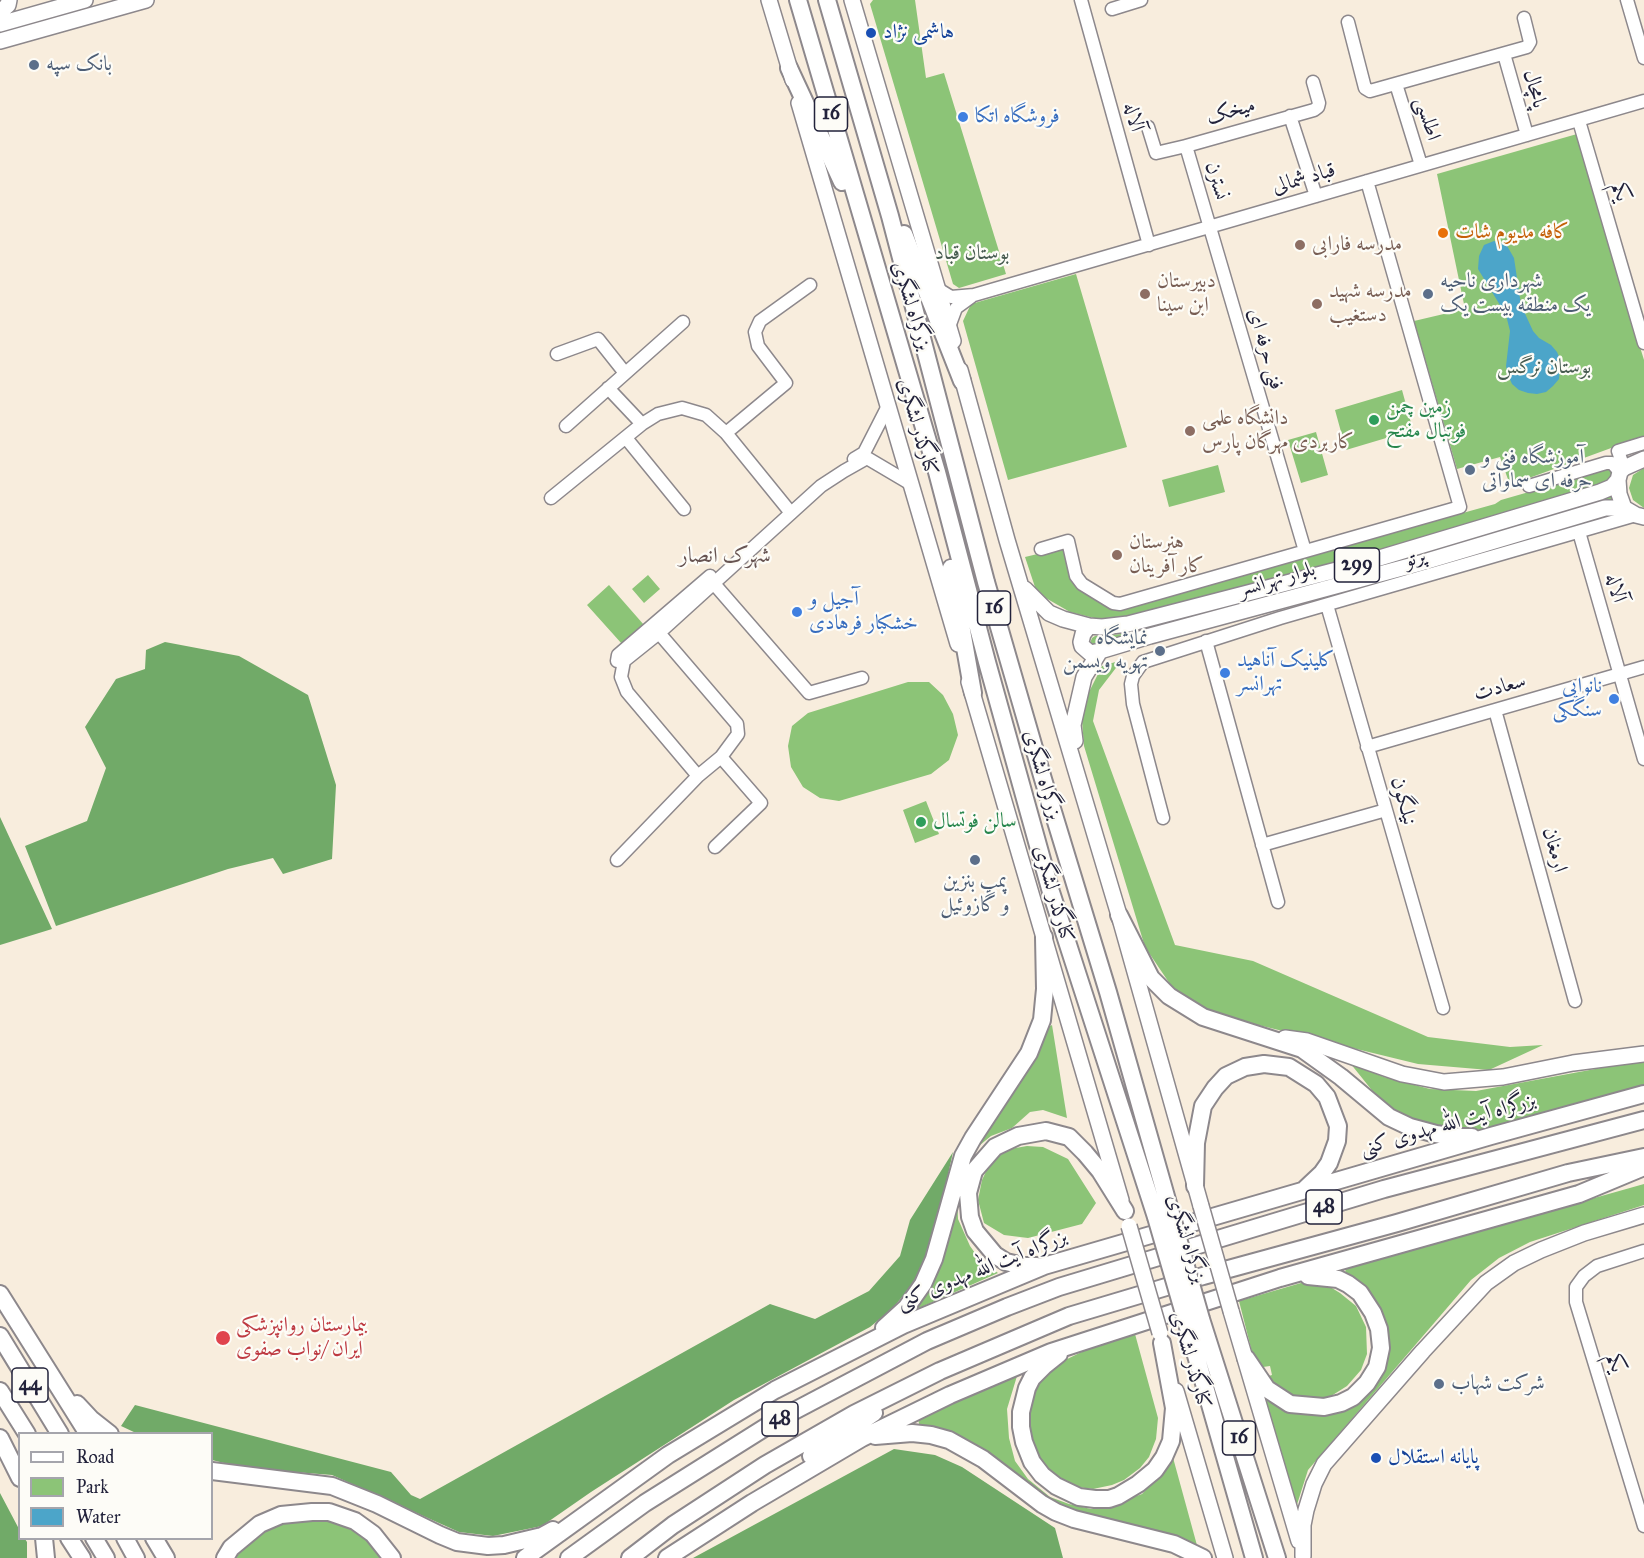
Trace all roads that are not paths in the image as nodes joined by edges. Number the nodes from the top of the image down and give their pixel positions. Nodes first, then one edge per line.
1 (9, 0) edge
2 (146, 0) edge
3 (769, 0) edge
4 (798, 0) edge
5 (827, 0) edge
6 (1081, 0) edge
7 (1141, 0) edge
8 (1627, 0) edge
9 (74, 1) edge
10 (856, 5) edge
11 (1112, 9) dead end
12 (0, 12) edge
13 (1524, 18) dead end
14 (1348, 22) dead end
15 (0, 24) edge
16 (0, 40) edge
17 (1504, 54) junction
18 (1644, 58) edge
19 (789, 68) junction
20 (1313, 82) dead end
21 (1396, 84) junction
22 (1644, 101) edge
23 (1290, 116) junction
24 (863, 120) junction
25 (1579, 121) junction
26 (1148, 127) dead end
27 (1527, 135) junction
28 (1186, 146) junction
29 (1422, 165) junction
30 (1367, 181) junction
31 (1316, 196) junction
32 (1209, 227) junction
33 (865, 229) junction
34 (1149, 245) junction
35 (810, 285) dead end
36 (939, 289) junction
37 (974, 295) junction
38 (683, 322) dead end
39 (949, 327) junction
40 (1644, 343) edge
41 (557, 354) dead end
42 (626, 373) junction
43 (962, 381) junction
44 (609, 388) junction
45 (888, 406) junction
46 (642, 424) junction
47 (566, 426) dead end
48 (726, 433) junction
49 (626, 438) junction
50 (1644, 443) edge
51 (1644, 459) edge
52 (937, 472) junction
53 (1621, 473) junction
54 (911, 484) junction
55 (1529, 486) dead end
56 (551, 498) dead end
57 (684, 509) dead end
58 (790, 510) junction
59 (1635, 513) edge
60 (1579, 532) junction
61 (1041, 549) dead end
62 (1305, 551) junction
63 (711, 580) junction
64 (1022, 586) junction
65 (1327, 605) junction
66 (1247, 610) junction
67 (1281, 618) junction
68 (1089, 626) junction
69 (659, 633) junction
70 (1206, 641) junction
71 (1100, 651) junction
72 (624, 661) junction
73 (1644, 668) edge
74 (1621, 673) junction
75 (862, 678) dead end
76 (973, 693) junction
77 (1495, 710) junction
78 (1367, 747) junction
79 (721, 757) junction
80 (1644, 759) edge
81 (1078, 775) junction
82 (699, 776) junction
83 (1386, 810) junction
84 (1163, 818) dead end
85 (1262, 845) junction
86 (715, 847) dead end
87 (617, 860) dead end
88 (1278, 902) dead end
89 (1119, 915) junction
90 (1044, 937) junction
91 (1575, 1001) dead end
92 (1443, 1008) dead end
93 (1246, 1031) junction
94 (1644, 1054) edge
95 (1644, 1094) edge
96 (1644, 1120) edge
97 (1491, 1136) junction
98 (1644, 1156) edge
99 (1644, 1167) edge
100 (1195, 1186) junction
101 (1302, 1191) junction
102 (1644, 1215) edge
103 (1164, 1216) junction
104 (1127, 1218) junction
105 (1644, 1251) edge
106 (1044, 1266) junction
107 (1280, 1278) junction
108 (0, 1294) edge
109 (1007, 1307) junction
110 (1194, 1321) junction
111 (903, 1325) junction
112 (0, 1336) edge
113 (1161, 1338) junction
114 (1076, 1344) junction
115 (846, 1353) junction
116 (1246, 1358) junction
117 (46, 1368) junction
118 (920, 1381) junction
119 (0, 1391) edge
120 (26, 1432) edge
121 (59, 1432) edge
122 (86, 1432) edge
123 (108, 1432) edge
124 (0, 1437) edge
125 (862, 1438) junction
126 (18, 1462) edge
127 (213, 1471) edge
128 (18, 1475) edge
129 (767, 1494) junction
130 (579, 1518) junction
131 (1644, 1526) edge
132 (44, 1540) edge
133 (70, 1540) edge
134 (95, 1540) edge
135 (125, 1540) edge
136 (155, 1540) edge
137 (1304, 1557) edge
138 (46, 1558) edge
139 (82, 1558) edge
140 (106, 1558) edge
141 (136, 1558) edge
142 (166, 1558) edge
143 (225, 1558) edge
144 (392, 1558) edge
145 (525, 1558) edge
146 (569, 1558) edge
147 (630, 1558) edge
148 (667, 1558) edge
149 (1203, 1558) edge
150 (1225, 1558) edge
151 (1254, 1558) edge
152 (1277, 1558) edge

1 - 12 main road
2 - 16 main road
3 - 19 main road, کنارگذر لشگری
4 - 33 highway, بزرگراه لشگری / 16
5 - 24 highway, بزرگراه لشگری / 16
6 - 34 street, آلاله
7 - 11 street
8 - 18 street
9 - 15 main road
10 - 36 main road
13 - 17 street
14 - 21 street
17 - 21 street
17 - 27 street, پامچال
19 - 33 highway
19 - 45 main road, کنارگذر لشگری
20 - 23 street, میخک
21 - 29 street, اطلسی
22 - 25 street, قباد شمالی
23 - 28 street, میخک
23 - 31 street
24 - 43 highway
24 - 103 highway, بزرگراه لشگری / 16
25 - 27 street, قباد شمالی
25 - 40 street, یکم
26 - 28 street, میخک
27 - 29 street, قباد شمالی
28 - 32 street, نسترن
29 - 30 street, قباد شمالی
30 - 31 street, قباد شمالی
30 - 62 street
31 - 32 street, قباد شمالی
32 - 34 street, قباد شمالی
32 - 62 street, فنی حرفه ای
33 - 52 highway, بزرگراه لشگری / 16
34 - 37 street, قباد شمالی
35 - 48 street
36 - 37 street
36 - 39 main road
37 - 39 street
38 - 42 street
39 - 43 main road
41 - 42 street
42 - 44 street
43 - 64 main road
44 - 46 street
44 - 47 street
45 - 54 main road, کنارگذر لشگری
45 - 58 street
46 - 48 street
46 - 49 street
48 - 58 street
49 - 56 street
49 - 57 street
50 - 53 street
51 - 53 main road, بلوار تهرانسر
52 - 76 highway
52 - 103 highway, بزرگراه لشگری / 16
53 - 55 street
53 - 59 main road
53 - 68 main road, بلوار تهرانسر / 299
54 - 58 street
54 - 76 main road, کنارگذر لشگری
58 - 63 street
59 - 60 street, پرتو
59 - 66 main road, بلوار تهرانسر / 299
60 - 65 street, پرتو
60 - 74 street, آلاله
61 - 62 street
63 - 69 street
63 - 72 street
63 - 75 street
64 - 68 main road, بلوار تهرانسر / 299
64 - 81 main road
65 - 67 street, پرتو
65 - 78 street, نیلگون
66 - 67 street
66 - 71 main road, بلوار تهرانسر / 299
67 - 70 street, پرتو
68 - 71 main road
69 - 72 street
69 - 79 street
70 - 84 street, پرتو
70 - 85 street
71 - 81 main road
72 - 82 street
73 - 74 street, سعادت
74 - 77 street, سعادت
74 - 80 street, آلاله
76 - 90 main road, کنارگذر لشگری
77 - 78 street, سعادت
77 - 91 street, ارمغان
78 - 83 street, نیلگون
79 - 82 street
79 - 86 street
81 - 89 main road
82 - 87 street
83 - 85 street
83 - 92 street, نیلگون
85 - 88 street
89 - 93 highway
89 - 100 main road
90 - 104 main road, کنارگذر لشگری
90 - 115 highway
93 - 94 main road
93 - 97 highway
95 - 97 highway, بزرگراه آیت الله مهدوی کنی
96 - 109 highway, بزرگراه آیت الله مهدوی کنی / 48
97 - 101 highway, بزرگراه آیت الله مهدوی کنی
98 - 118 highway, 48
99 - 107 highway
100 - 101 highway
100 - 116 main road, bridge
101 - 106 highway, بزرگراه آیت الله مهدوی کنی
102 - 137 main road
103 - 110 highway, بزرگراه لشگری / 16, bridge
104 - 106 highway
104 - 113 main road, کنارگذر لشگری, bridge
105 - 131 street, یکم
106 - 111 highway, بزرگراه آیت الله مهدوی کنی
107 - 114 highway
107 - 116 highway
108 - 117 highway
109 - 111 highway
109 - 146 highway, بزرگراه آیت الله مهدوی کنی / 48
110 - 151 highway, بزرگراه لشگری / 16
110 - 152 highway, بزرگراه لشگری / 16
111 - 115 highway, بزرگراه آیت الله مهدوی کنی
112 - 121 highway, 44
113 - 114 highway
113 - 150 main road, کنارگذر لشگری
114 - 125 highway
115 - 130 highway, بزرگراه آیت الله مهدوی کنی
116 - 137 main road
117 - 122 highway
117 - 123 highway
118 - 129 highway
118 - 147 highway, 48
119 - 120 highway, 44
124 - 126 highway
124 - 128 highway
125 - 129 highway
125 - 149 highway
127 - 130 highway
129 - 148 highway
130 - 145 highway, بزرگراه آیت الله مهدوی کنی
132 - 138 highway
133 - 139 highway
134 - 140 highway
135 - 141 highway
136 - 142 highway
143 - 144 highway

